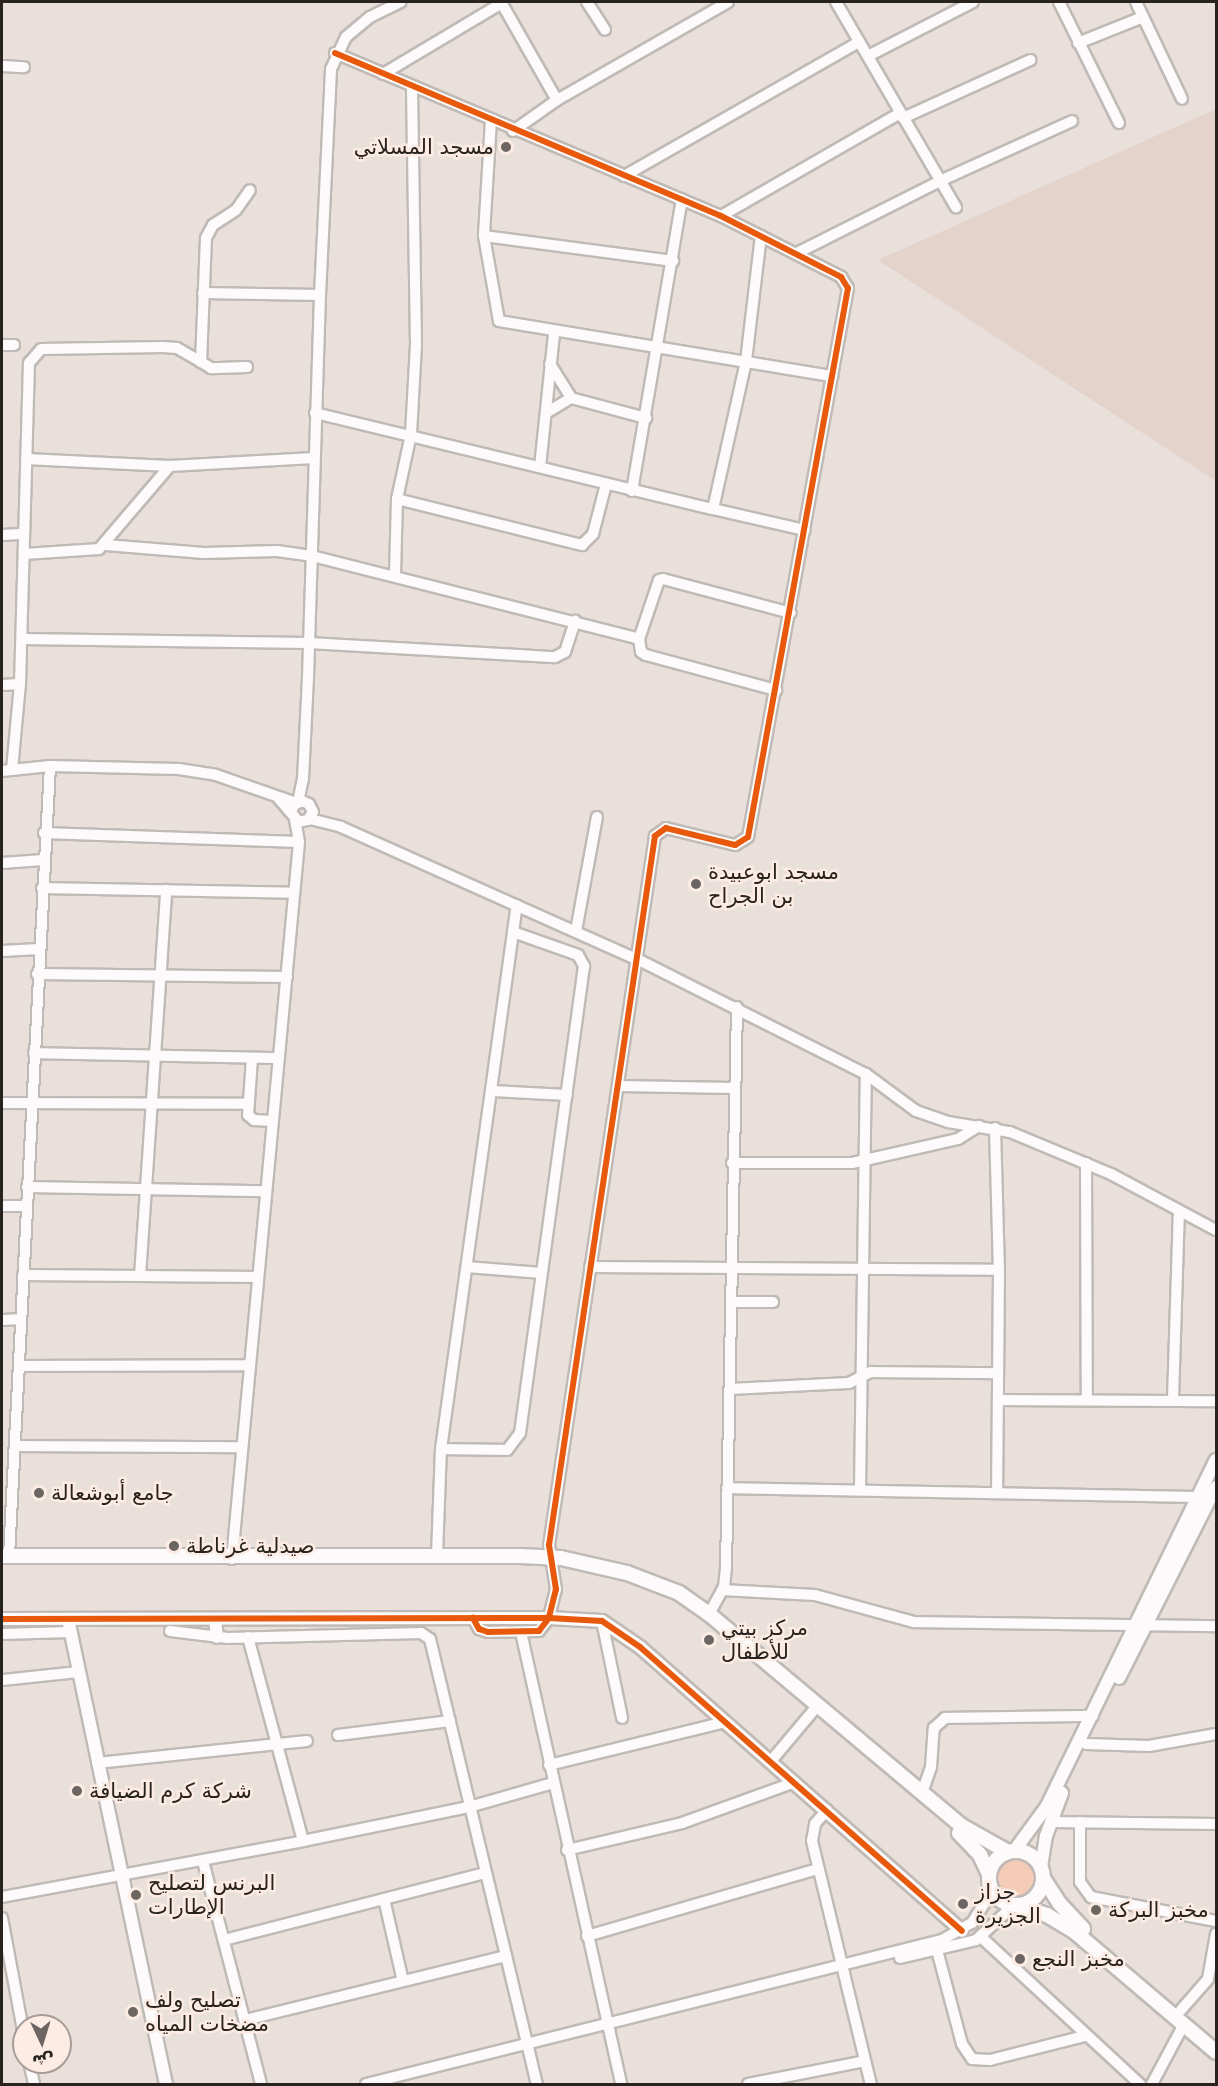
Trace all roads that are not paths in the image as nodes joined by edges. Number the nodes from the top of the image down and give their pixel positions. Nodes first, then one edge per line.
1 (401, 2) edge
2 (501, 2) edge
3 (587, 2) edge
4 (728, 2) edge
5 (836, 2) edge
6 (973, 2) edge
7 (1059, 2) edge
8 (1136, 2) edge
9 (380, 6) edge
10 (1143, 17) junction
11 (605, 30) dead end
12 (860, 42) junction
13 (1078, 43) junction
14 (335, 53) junction
15 (868, 56) junction
16 (1030, 60) dead end
17 (2, 66) edge
18 (24, 67) dead end
19 (383, 74) junction
20 (412, 88) junction
21 (1182, 99) dead end
22 (557, 100) junction
23 (902, 115) junction
24 (491, 120) junction
25 (1072, 122) dead end
26 (1119, 123) dead end
27 (513, 131) junction
28 (624, 176) junction
29 (940, 181) junction
30 (250, 190) dead end
31 (682, 199) junction
32 (956, 207) dead end
33 (721, 216) junction
34 (484, 236) junction
35 (761, 236) junction
36 (797, 253) junction
37 (673, 261) junction
38 (203, 293) junction
39 (320, 295) junction
40 (554, 333) junction
41 (2, 345) edge
42 (14, 345) dead end
43 (658, 350) junction
44 (746, 361) junction
45 (201, 362) junction
46 (550, 364) junction
47 (247, 367) dead end
48 (832, 376) junction
49 (571, 398) junction
50 (546, 412) junction
51 (315, 413) junction
52 (646, 418) junction
53 (411, 434) junction
54 (314, 458) junction
55 (26, 459) junction
56 (170, 466) junction
57 (540, 467) junction
58 (606, 484) junction
59 (632, 491) junction
60 (397, 499) junction
61 (713, 509) junction
62 (805, 530) junction
63 (24, 534) junction
64 (2, 535) edge
65 (106, 545) junction
66 (24, 554) junction
67 (312, 556) junction
68 (395, 576) junction
69 (791, 613) junction
70 (575, 621) junction
71 (22, 639) junction
72 (639, 639) junction
73 (309, 643) junction
74 (20, 684) junction
75 (2, 685) edge
76 (776, 690) junction
77 (50, 766) junction
78 (7, 770) edge
79 (303, 779) junction
80 (295, 809) junction
81 (310, 813) junction
82 (597, 817) dead end
83 (44, 833) junction
84 (299, 843) junction
85 (43, 860) junction
86 (2, 864) edge
87 (42, 888) junction
88 (166, 890) junction
89 (294, 892) junction
90 (517, 905) junction
91 (576, 931) junction
92 (513, 932) junction
93 (39, 949) junction
94 (2, 951) edge
95 (639, 960) junction
96 (38, 974) junction
97 (161, 975) junction
98 (287, 977) junction
99 (737, 1007) junction
100 (34, 1053) junction
101 (155, 1056) junction
102 (252, 1058) junction
103 (279, 1059) junction
104 (866, 1074) junction
105 (619, 1086) junction
106 (733, 1088) junction
107 (492, 1091) junction
108 (567, 1095) junction
109 (2, 1103) edge
110 (31, 1103) junction
111 (152, 1104) junction
112 (248, 1104) junction
113 (273, 1121) junction
114 (979, 1126) junction
115 (995, 1128) junction
116 (865, 1160) junction
117 (732, 1163) junction
118 (1086, 1163) junction
119 (27, 1187) junction
120 (146, 1189) junction
121 (265, 1191) junction
122 (2, 1206) edge
123 (26, 1206) junction
124 (1179, 1211) junction
125 (1216, 1230) edge
126 (467, 1267) junction
127 (590, 1267) junction
128 (999, 1270) junction
129 (732, 1271) junction
130 (866, 1271) junction
131 (541, 1273) junction
132 (23, 1275) junction
133 (140, 1276) junction
134 (258, 1277) junction
135 (731, 1302) junction
136 (773, 1302) dead end
137 (21, 1319) junction
138 (2, 1320) edge
139 (250, 1365) junction
140 (19, 1366) junction
141 (999, 1373) junction
142 (860, 1378) junction
143 (730, 1389) junction
144 (1087, 1399) junction
145 (1173, 1399) junction
146 (998, 1400) junction
147 (1216, 1401) edge
148 (15, 1446) junction
149 (242, 1447) junction
150 (441, 1449) junction
151 (1216, 1460) edge
152 (727, 1488) junction
153 (860, 1489) junction
154 (997, 1493) junction
155 (1211, 1494) edge
156 (5, 1556) edge
157 (437, 1556) junction
158 (549, 1557) junction
159 (232, 1558) junction
160 (664, 1588) junction
161 (722, 1590) junction
162 (709, 1614) junction
163 (473, 1618) junction
164 (549, 1618) junction
165 (2, 1619) edge
166 (68, 1619) junction
167 (215, 1619) junction
168 (603, 1621) junction
169 (1141, 1626) junction
170 (1216, 1626) edge
171 (170, 1631) dead end
172 (70, 1632) junction
173 (521, 1632) junction
174 (2, 1634) edge
175 (217, 1637) junction
176 (248, 1637) junction
177 (78, 1672) junction
178 (2, 1680) edge
179 (813, 1711) junction
180 (1093, 1716) junction
181 (622, 1718) dead end
182 (450, 1721) junction
183 (724, 1722) junction
184 (1216, 1734) edge
185 (338, 1735) dead end
186 (307, 1741) dead end
187 (275, 1744) junction
188 (1086, 1744) junction
189 (771, 1761) junction
190 (97, 1763) junction
191 (549, 1765) junction
192 (795, 1782) junction
193 (553, 1784) junction
194 (922, 1793) junction
195 (469, 1807) junction
196 (826, 1810) junction
197 (1050, 1822) junction
198 (1080, 1822) junction
199 (1216, 1824) edge
200 (303, 1841) junction
201 (567, 1850) junction
202 (1011, 1852) junction
203 (203, 1861) junction
204 (819, 1869) junction
205 (1042, 1872) junction
206 (484, 1873) junction
207 (989, 1874) junction
208 (122, 1875) junction
209 (992, 1891) junction
210 (2, 1897) edge
211 (384, 1899) junction
212 (1015, 1905) junction
213 (2, 1918) edge
214 (1216, 1921) edge
215 (962, 1931) junction
216 (1216, 1934) edge
217 (587, 1936) junction
218 (981, 1937) junction
219 (224, 1940) junction
220 (937, 1950) junction
221 (506, 1956) junction
222 (843, 1968) junction
223 (404, 1981) junction
224 (1212, 1982) edge
225 (1181, 2010) junction
226 (20, 2014) edge
227 (245, 2020) junction
228 (1184, 2024) junction
229 (608, 2027) junction
230 (1085, 2036) junction
231 (1216, 2040) edge
232 (529, 2047) junction
233 (1216, 2052) edge
234 (865, 2061) junction
235 (166, 2085) edge
236 (261, 2085) edge
237 (366, 2085) edge
238 (390, 2085) edge
239 (537, 2085) edge
240 (621, 2085) edge
241 (748, 2085) edge
242 (871, 2085) edge
243 (1140, 2085) edge
244 (1152, 2085) edge

1 - 9 street
2 - 19 street
2 - 22 street
3 - 11 street
4 - 22 street
5 - 12 street
6 - 15 street
7 - 13 street
8 - 10 street
9 - 14 street
10 - 13 street
10 - 21 street
12 - 15 street
12 - 28 street
13 - 26 street
14 - 19 street
14 - 39 street
15 - 23 street
16 - 23 street
17 - 18 street
19 - 20 street
20 - 24 street
20 - 53 street
22 - 27 street
23 - 29 street
23 - 33 street
24 - 27 street
24 - 34 street
25 - 29 street
27 - 28 street
28 - 31 street
29 - 32 street
29 - 36 street
30 - 38 street
31 - 33 street
31 - 37 street
33 - 35 street
34 - 37 street
34 - 40 street
35 - 36 street
35 - 44 street
36 - 48 street
37 - 43 street
38 - 39 street
38 - 45 street
39 - 51 street
40 - 43 street
40 - 46 street
41 - 42 street
43 - 44 street
43 - 52 street
44 - 48 street
44 - 61 street
45 - 47 street
45 - 55 street
46 - 49 street
46 - 50 street
48 - 62 street
49 - 50 street
49 - 52 street
50 - 57 street
51 - 53 street
51 - 54 street
52 - 59 street
53 - 57 street
53 - 60 street
54 - 56 street
54 - 67 street
55 - 56 street
55 - 63 street
56 - 65 street
57 - 58 street
58 - 59 street
58 - 60 street
59 - 61 street
60 - 68 street
61 - 62 street
62 - 69 street
63 - 64 street
63 - 66 street
65 - 66 street
65 - 67 street
66 - 71 street
67 - 68 street
67 - 73 street
68 - 70 street
69 - 72 street
69 - 76 street
70 - 72 street
70 - 73 street
71 - 73 street
71 - 74 street
72 - 76 street
73 - 79 street
74 - 75 street
74 - 78 street
76 - 95 street
77 - 78 street
77 - 80 street
77 - 83 street
79 - 80 street
79 - 81 street
80 - 81 street
80 - 81 street
80 - 84 street
81 - 84 street
81 - 90 street
82 - 91 street
83 - 84 street
83 - 85 street
84 - 89 street
85 - 86 street
85 - 87 street
87 - 88 street
87 - 93 street
88 - 89 street
88 - 97 street
89 - 98 street
90 - 91 street
90 - 92 street
91 - 95 street
92 - 107 street
92 - 108 street
93 - 94 street
93 - 96 street
95 - 99 street
95 - 105 street
96 - 97 street
96 - 100 street
97 - 98 street
97 - 101 street
98 - 103 street
99 - 104 street
99 - 106 street
100 - 101 street
100 - 110 street
101 - 102 street
101 - 111 street
102 - 103 street
102 - 112 street
103 - 113 street
104 - 114 street
104 - 116 street
105 - 106 street
105 - 127 street
106 - 117 street
107 - 108 street
107 - 126 street
108 - 131 street
109 - 110 street
110 - 111 street
110 - 119 street
111 - 112 street
111 - 120 street
112 - 113 street
113 - 121 street
114 - 115 street
114 - 116 street
115 - 118 street
115 - 128 street
116 - 117 street
116 - 130 street
117 - 129 street
118 - 124 street
118 - 144 street
119 - 120 street
119 - 123 street
120 - 121 street
120 - 133 street
121 - 134 street
122 - 123 street
123 - 132 street
124 - 125 street
124 - 145 street
126 - 131 street
126 - 150 street
127 - 129 street
127 - 158 street
128 - 130 street
128 - 141 street
129 - 130 street
129 - 135 street
130 - 142 street
131 - 150 street
132 - 133 street
132 - 137 street
133 - 134 street
134 - 139 street
135 - 136 street
135 - 143 street
137 - 138 street
137 - 140 street
139 - 140 street
139 - 149 street
140 - 148 street
141 - 142 street
141 - 146 street
142 - 143 street
142 - 153 street
143 - 152 street
144 - 145 street
144 - 146 street
145 - 147 street
146 - 154 street
148 - 149 street
148 - 156 street
149 - 159 street
150 - 157 street
151 - 155 street
152 - 153 street
152 - 161 street
153 - 154 street
154 - 155 street
155 - 169 street
156 - 159 main road
157 - 158 main road
157 - 159 main road
158 - 160 main road
158 - 164 street
160 - 162 main road
160 - 179 main road
161 - 162 street
161 - 169 street
162 - 194 main road
163 - 164 street
163 - 167 street
163 - 173 street
164 - 168 street
164 - 173 street
165 - 166 street
166 - 167 street
166 - 172 street
167 - 175 street
168 - 181 street
168 - 183 street
169 - 170 street
169 - 180 street
169 - 188 street
171 - 175 street
172 - 174 street
172 - 177 street
173 - 191 street
175 - 176 street
176 - 182 street
176 - 187 street
177 - 178 street
177 - 190 street
179 - 189 street
179 - 207 main road
180 - 194 street
180 - 202 street
182 - 185 street
182 - 195 street
183 - 189 street
183 - 191 street
184 - 188 street
186 - 187 street
187 - 190 street
187 - 200 street
188 - 197 street
189 - 192 street
190 - 208 street
191 - 193 street
192 - 196 street
192 - 201 street
193 - 195 street
193 - 201 street
194 - 202 main road
195 - 200 street
195 - 206 street
196 - 204 street
196 - 215 street
197 - 198 street
197 - 205 street
198 - 199 street
198 - 214 street
200 - 203 street
201 - 217 street
202 - 205 main road
202 - 207 main road
203 - 208 street
203 - 219 street
204 - 217 street
204 - 222 street
205 - 212 main road
205 - 225 main road
206 - 211 street
206 - 221 street
207 - 209 main road
208 - 210 street
208 - 235 street
209 - 212 main road
209 - 215 street
211 - 219 street
211 - 223 street
212 - 218 street
212 - 228 main road
213 - 226 street
215 - 222 street
216 - 224 street
217 - 229 street
218 - 220 street
218 - 230 street
219 - 227 street
220 - 222 street
220 - 230 street
221 - 223 street
221 - 232 street
222 - 229 street
222 - 234 street
223 - 227 street
224 - 225 street
225 - 231 main road
227 - 236 street
228 - 233 main road
228 - 244 street
229 - 232 street
229 - 240 street
230 - 243 street
232 - 237 street
232 - 238 street
232 - 239 street
234 - 241 street
234 - 242 street

